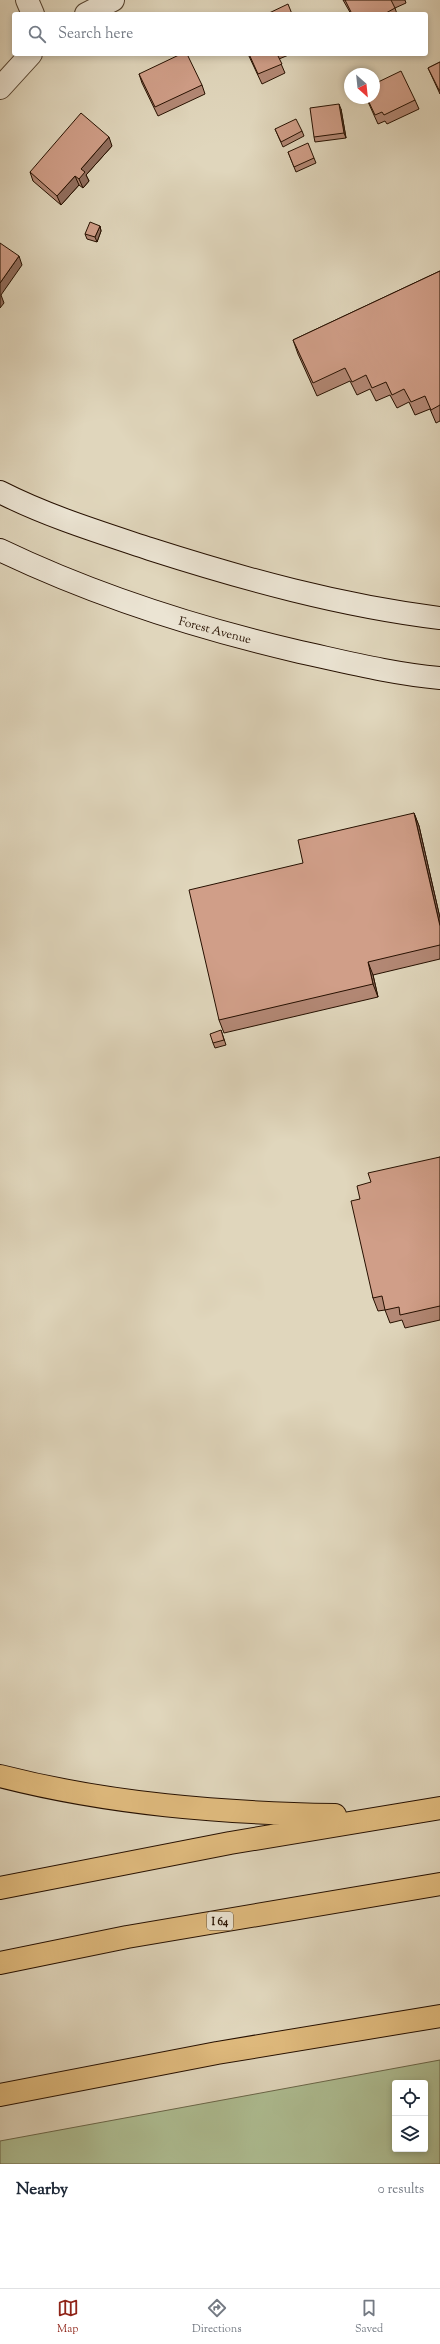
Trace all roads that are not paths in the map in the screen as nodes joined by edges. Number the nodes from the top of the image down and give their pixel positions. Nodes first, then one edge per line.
1 (27, 0) edge
2 (113, 0) edge
3 (32, 12) edge
4 (90, 12) edge
5 (29, 56) edge
6 (0, 88) edge
7 (0, 492) edge
8 (0, 550) edge
9 (440, 618) edge
10 (440, 678) edge
11 (0, 1776) edge
12 (440, 1808) edge
13 (388, 1816) junction
14 (440, 1884) edge
15 (0, 1888) edge
16 (0, 1963) edge
17 (440, 2016) edge
18 (0, 2095) edge

1 - 3 main road
2 - 4 main road
5 - 6 main road
7 - 9 main road
8 - 10 main road, Forest Avenue
11 - 13 highway
12 - 13 highway
13 - 15 highway
14 - 16 highway, I 64
17 - 18 highway

